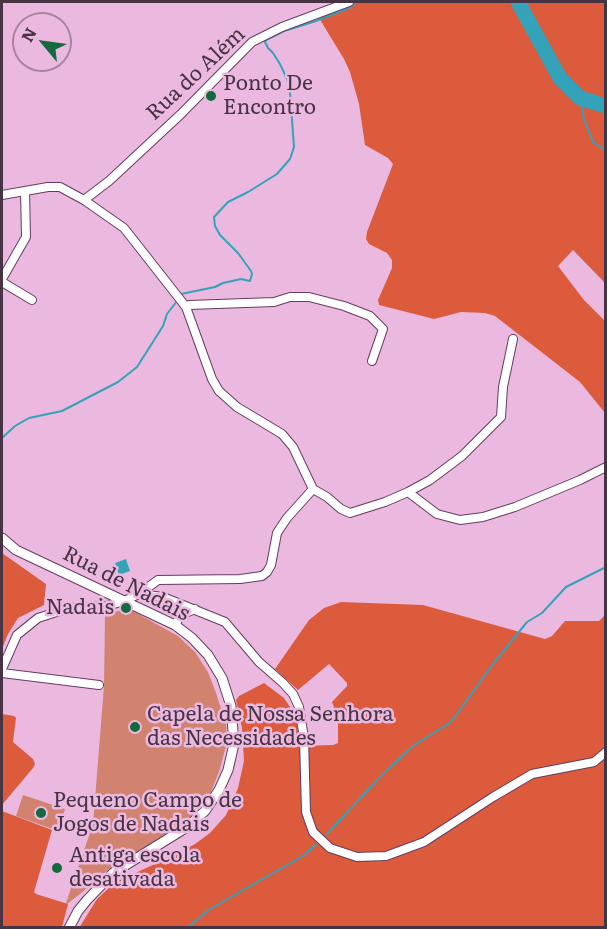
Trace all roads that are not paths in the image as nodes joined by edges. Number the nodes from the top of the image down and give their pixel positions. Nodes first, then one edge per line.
1 (349, 2) edge
2 (25, 191) junction
3 (2, 195) edge
4 (84, 200) junction
5 (2, 280) edge
6 (32, 300) dead end
7 (186, 307) junction
8 (513, 339) dead end
9 (372, 361) dead end
10 (606, 467) edge
11 (314, 489) junction
12 (408, 492) junction
13 (2, 538) edge
14 (139, 594) junction
15 (124, 601) junction
16 (195, 609) junction
17 (175, 625) junction
18 (2, 671) edge
19 (99, 685) dead end
20 (606, 752) edge
21 (69, 927) edge

1 - 4 street, Rua do Além
2 - 3 street
2 - 4 street
2 - 5 street
4 - 7 street
5 - 6 street
7 - 9 street
7 - 11 street
8 - 12 street
10 - 12 street
11 - 12 street
11 - 14 street
13 - 15 street, Rua de Nadais
14 - 15 street
14 - 16 street
15 - 17 street, Rua de Nadais
15 - 18 street
16 - 17 street
16 - 20 street
17 - 21 street, Rua de Nadais
18 - 19 street

